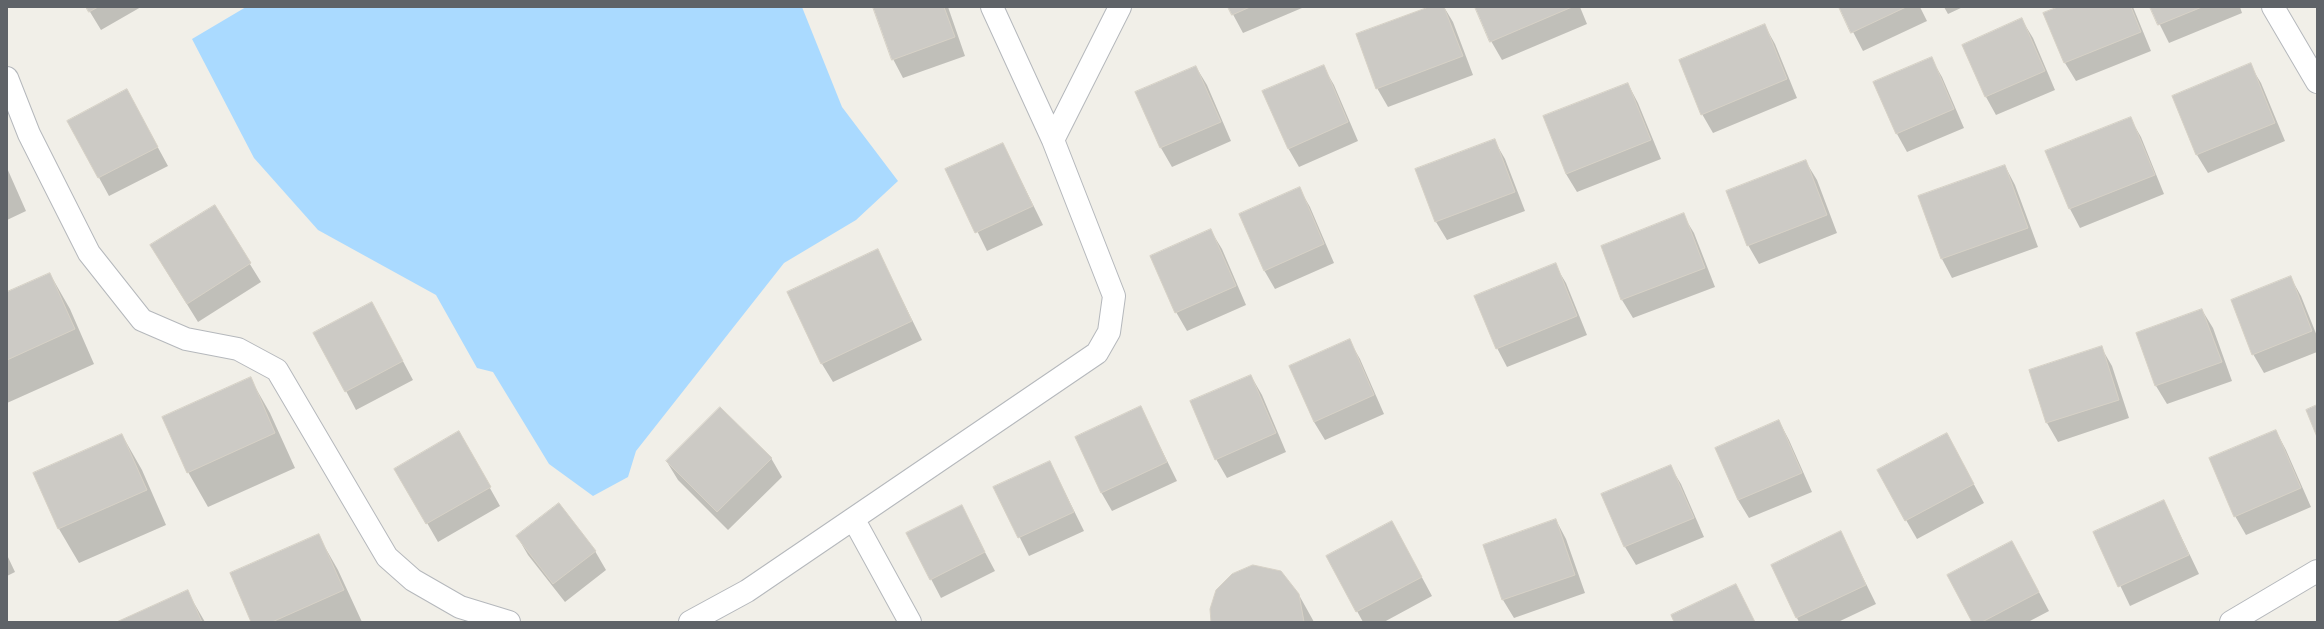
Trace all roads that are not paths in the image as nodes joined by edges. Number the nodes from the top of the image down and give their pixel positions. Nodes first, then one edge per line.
1 (992, 7) edge
2 (1120, 7) edge
3 (2273, 7) edge
4 (7, 78) edge
5 (2317, 82) edge
6 (1053, 140) junction
7 (854, 520) junction
8 (2317, 570) edge
9 (509, 622) edge
10 (690, 622) edge
11 (910, 622) edge
12 (2231, 622) edge

1 - 6 lane
2 - 6 lane
3 - 5 lane
4 - 9 lane
6 - 7 lane
7 - 10 lane
7 - 11 lane
8 - 12 lane

